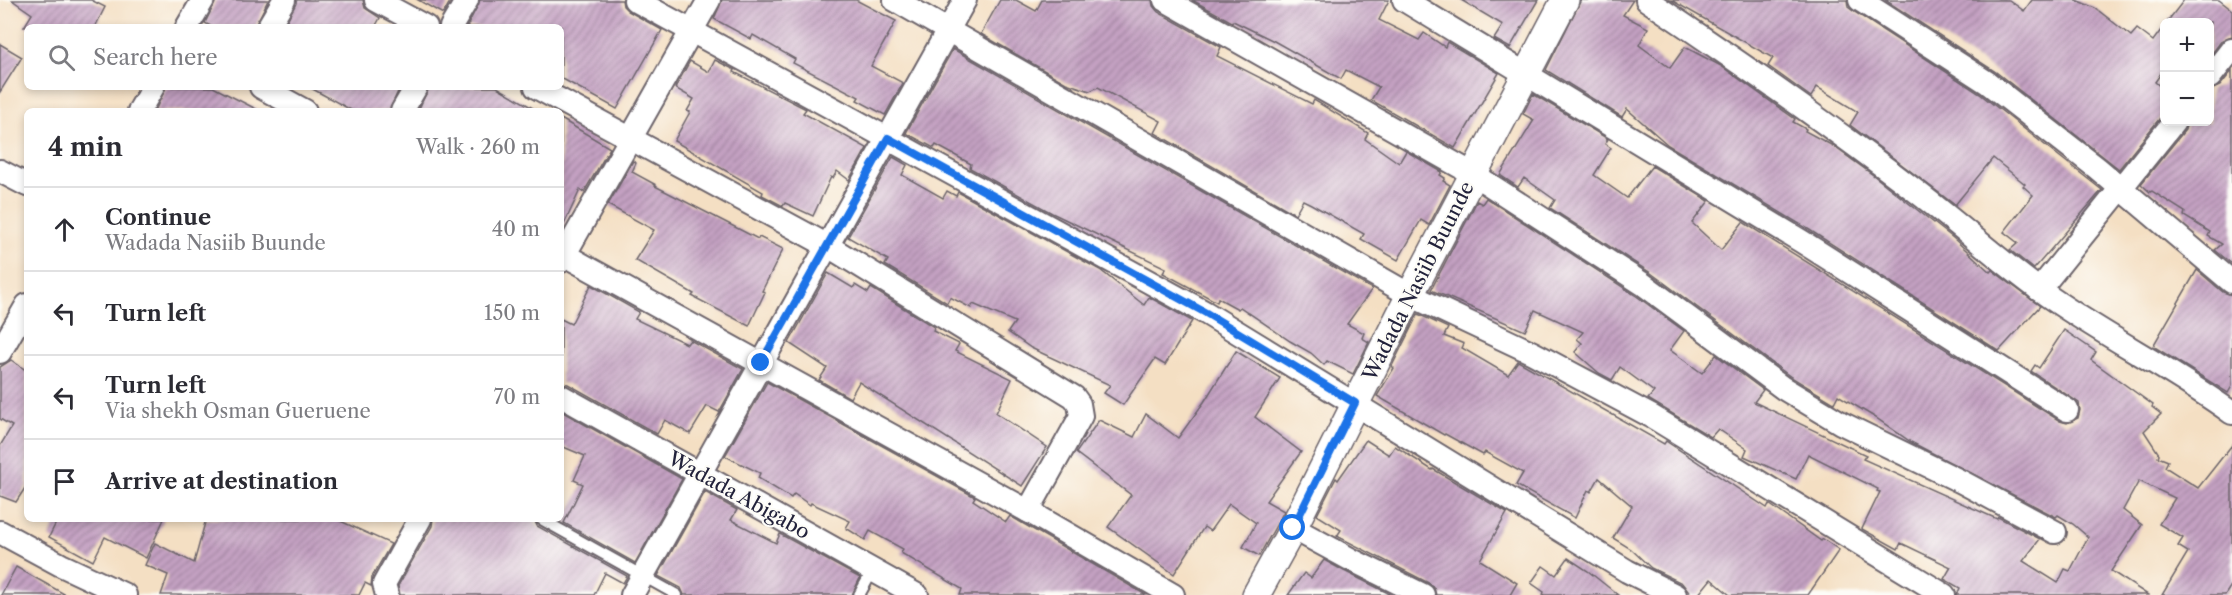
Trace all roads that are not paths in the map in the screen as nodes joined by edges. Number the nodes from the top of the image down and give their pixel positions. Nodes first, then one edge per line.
1 (203, 0) edge
2 (284, 0) edge
3 (376, 0) edge
4 (467, 0) edge
5 (635, 0) edge
6 (709, 0) edge
7 (895, 0) edge
8 (965, 0) edge
9 (1165, 0) edge
10 (1404, 0) edge
11 (1565, 0) edge
12 (1647, 0) edge
13 (1860, 0) edge
14 (189, 24) edge
15 (270, 24) edge
16 (420, 24) edge
17 (453, 24) edge
18 (948, 30) junction
19 (691, 31) junction
20 (2232, 49) edge
21 (2214, 72) edge
22 (1525, 74) junction
23 (151, 90) edge
24 (266, 90) edge
25 (414, 90) edge
26 (541, 90) edge
27 (141, 108) edge
28 (300, 108) edge
29 (404, 108) edge
30 (2171, 126) edge
31 (888, 138) junction
32 (631, 139) junction
33 (0, 171) edge
34 (1473, 174) junction
35 (24, 183) edge
36 (2120, 188) junction
37 (828, 246) junction
38 (564, 253) edge
39 (564, 257) edge
40 (2232, 282) edge
41 (2039, 290) junction
42 (1410, 295) junction
43 (24, 314) edge
44 (0, 352) edge
45 (761, 363) junction
46 (564, 398) edge
47 (1355, 403) junction
48 (2067, 410) dead end
49 (2232, 413) edge
50 (701, 474) junction
51 (1028, 511) junction
52 (418, 522) edge
53 (545, 522) edge
54 (1293, 528) junction
55 (0, 532) edge
56 (2055, 532) dead end
57 (873, 570) junction
58 (638, 586) edge
59 (125, 595) edge
60 (387, 595) edge
61 (676, 595) edge
62 (859, 595) edge
63 (917, 595) edge
64 (1173, 595) edge
65 (1256, 595) edge
66 (1423, 595) edge
67 (1675, 595) edge
68 (1944, 595) edge

1 - 14 street
2 - 15 street
3 - 16 street
4 - 17 street
5 - 19 street
6 - 19 street
7 - 18 street
8 - 18 street
9 - 34 street
10 - 22 street
11 - 22 street, Wadada Nasiib Buunde
12 - 41 street
13 - 36 street
18 - 31 street
18 - 42 street
19 - 31 street
19 - 32 street
20 - 21 street
22 - 34 street, Wadada Nasiib Buunde
22 - 48 street
23 - 27 street
24 - 28 street
25 - 29 street
26 - 32 street
30 - 36 street
31 - 37 street
31 - 47 street
32 - 37 street
32 - 38 street
33 - 35 street
34 - 42 street, Wadada Nasiib Buunde
34 - 56 street
36 - 40 street
36 - 41 street
37 - 45 street
37 - 51 street
39 - 45 street
41 - 49 street
42 - 47 street, Wadada Nasiib Buunde
42 - 68 street
43 - 44 street
45 - 50 street
45 - 51 street
46 - 50 street, Wadada Abigabo
47 - 54 street, Wadada Nasiib Buunde
47 - 67 street
50 - 57 street, Wadada Abigabo
50 - 58 street
51 - 64 street
52 - 60 street
53 - 58 lane
54 - 65 street, Wadada Nasiib Buunde
54 - 66 street
55 - 59 street
57 - 62 lane
57 - 63 street, Wadada Abigabo
58 - 61 lane

